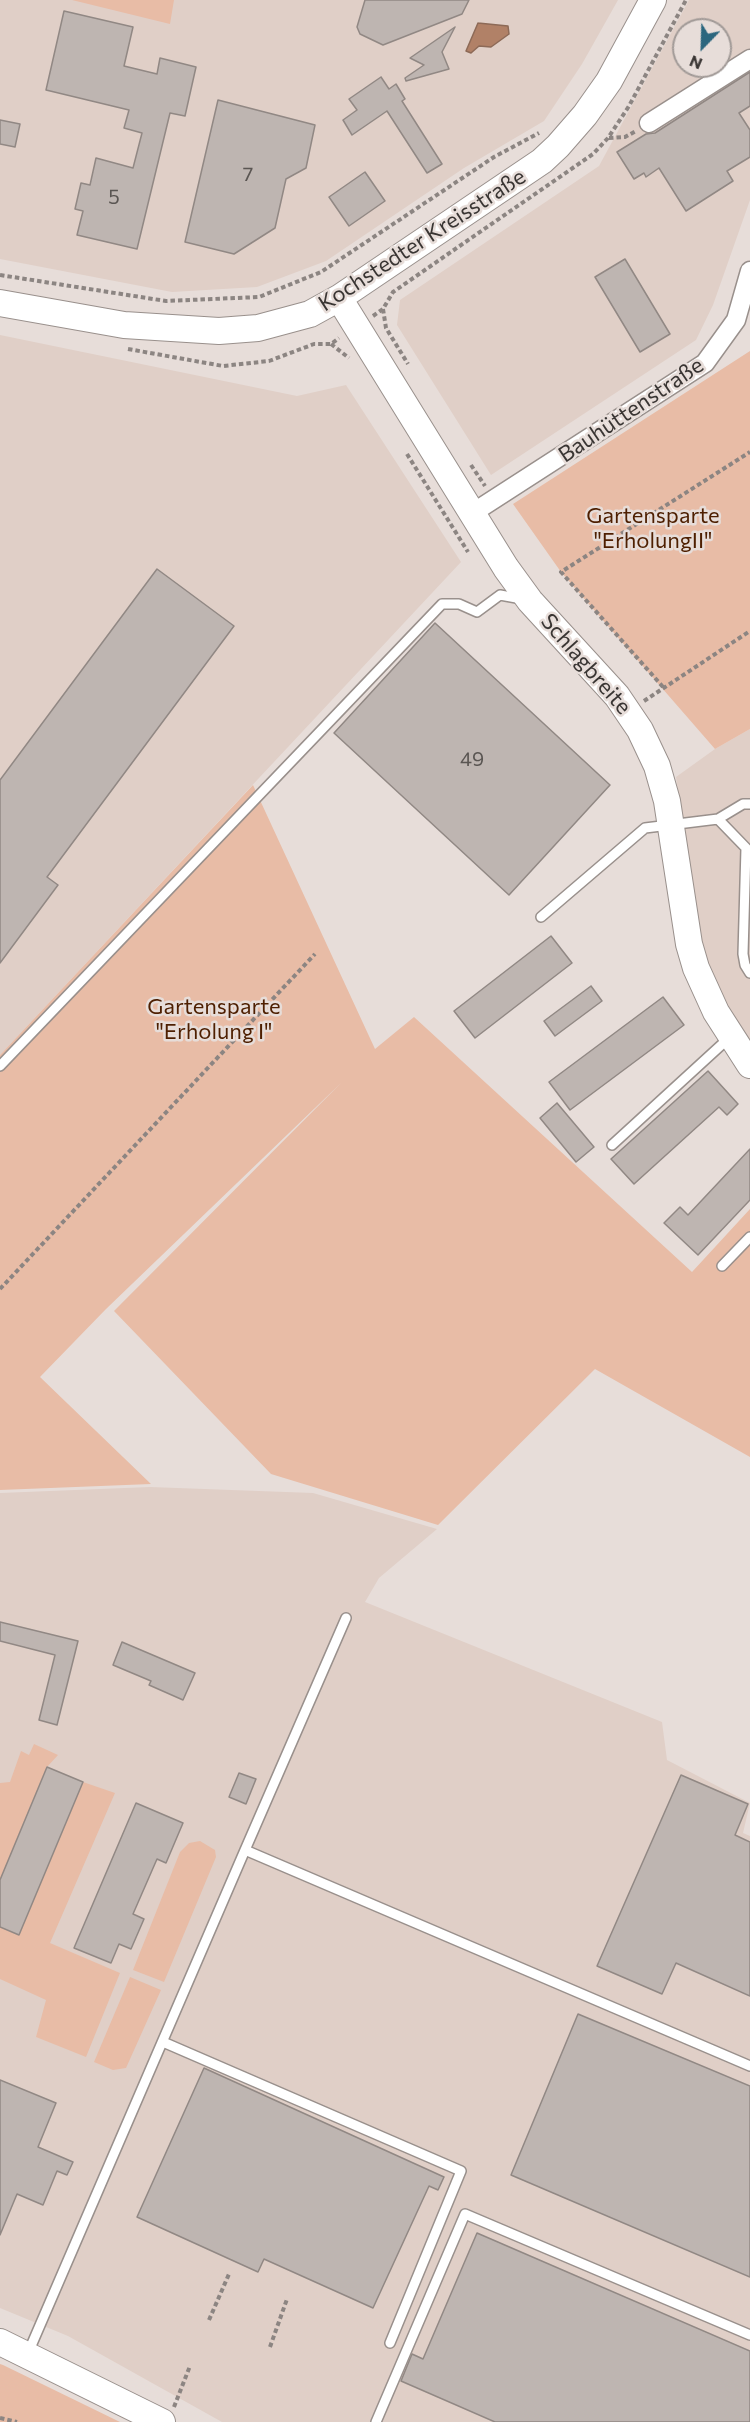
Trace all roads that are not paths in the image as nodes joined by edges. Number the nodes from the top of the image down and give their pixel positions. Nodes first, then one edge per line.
1 (653, 0) edge
2 (750, 59) edge
3 (649, 123) road end
4 (750, 271) edge
5 (339, 298) junction
6 (0, 303) edge
7 (471, 514) junction
8 (530, 601) junction
9 (750, 804) edge
10 (718, 819) junction
11 (672, 824) junction
12 (748, 850) edge
13 (541, 917) dead end
14 (750, 973) edge
15 (730, 1037) junction
16 (750, 1065) edge
17 (0, 1066) edge
18 (612, 1146) dead end
19 (750, 1237) edge
20 (722, 1266) dead end
21 (346, 1618) dead end
22 (245, 1850) junction
23 (163, 2042) junction
24 (750, 2066) edge
25 (750, 2335) edge
26 (0, 2342) edge
27 (390, 2343) dead end
28 (27, 2355) junction
29 (166, 2419) edge
30 (376, 2422) edge

1 - 5 street, Kochstedter Kreisstraße
2 - 3 street
4 - 7 street, Bauhüttenstraße
5 - 6 street, Kochstedter Kreisstraße
5 - 7 street, Schlagbreite
7 - 8 street, Schlagbreite
8 - 11 street, Schlagbreite
8 - 17 lane
9 - 10 lane
10 - 11 lane
10 - 12 lane
11 - 13 lane
11 - 15 street, Schlagbreite
12 - 14 lane
15 - 16 street, Schlagbreite
15 - 18 lane
19 - 20 lane
21 - 22 lane
22 - 23 lane
22 - 24 lane
23 - 27 lane
23 - 28 lane
25 - 30 lane
26 - 28 street
28 - 29 street

